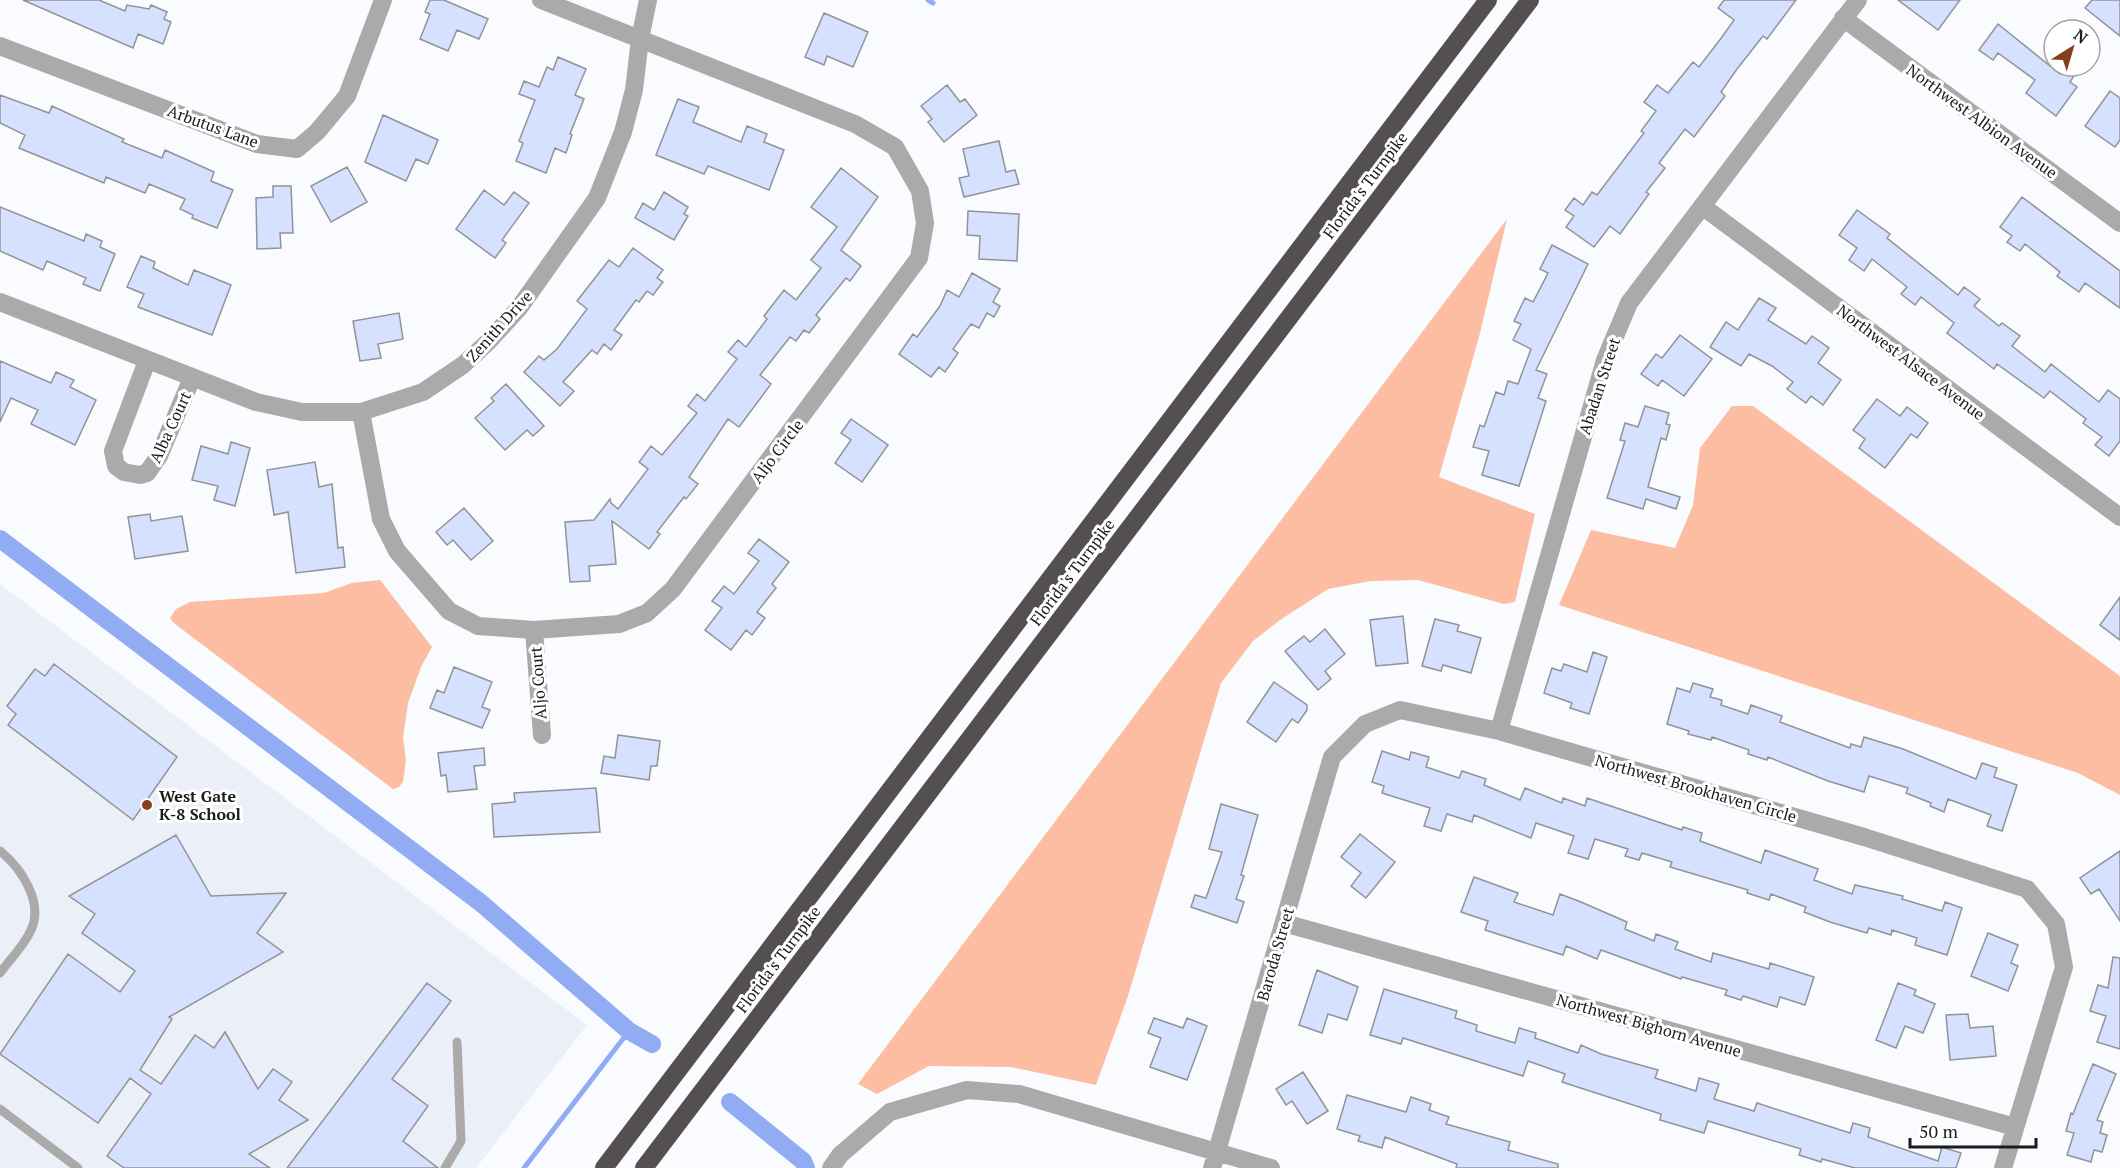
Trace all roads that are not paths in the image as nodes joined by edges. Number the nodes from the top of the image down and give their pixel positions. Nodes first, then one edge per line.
1 (383, 0) edge
2 (541, 0) edge
3 (648, 0) edge
4 (1488, 0) edge
5 (1530, 0) edge
6 (1858, 0) edge
7 (1843, 18) junction
8 (640, 39) junction
9 (0, 46) edge
10 (1702, 206) junction
11 (2120, 223) edge
12 (0, 302) edge
13 (147, 361) junction
14 (192, 378) junction
15 (361, 412) junction
16 (2120, 518) edge
17 (534, 630) junction
18 (1499, 731) junction
19 (542, 735) dead end
20 (1332, 757) joint
21 (0, 851) edge
22 (1284, 923) junction
23 (0, 973) edge
24 (457, 1042) dead end
25 (0, 1109) edge
26 (2015, 1126) junction
27 (1214, 1160) edge
28 (835, 1162) edge
29 (78, 1168) edge
30 (445, 1168) edge
31 (604, 1168) edge
32 (644, 1168) edge
33 (1271, 1168) edge
34 (2003, 1168) edge

1 - 9 street, Arbutus Lane
2 - 8 street, Aljo Circle
3 - 8 street, Zenith Drive
4 - 31 highway, Florida's Turnpike
5 - 32 highway, Florida's Turnpike
6 - 7 street, Abadan Street
7 - 10 street, Abadan Street
7 - 11 street, Northwest Albion Avenue
8 - 15 street, Zenith Drive
8 - 17 street, Aljo Circle
10 - 16 street, Northwest Alsace Avenue
10 - 18 street, Abadan Street
12 - 13 street, Zenith Drive
13 - 14 street, Zenith Drive
13 - 14 street, Alba Court
14 - 15 street, Zenith Drive
15 - 17 street, Aljo Circle
17 - 19 street, Aljo Court
18 - 20 street, Northwest Brookhaven Circle
18 - 26 street, Northwest Brookhaven Circle
20 - 22 street, Baroda Street
21 - 23 lane
22 - 26 street, Northwest Bighorn Avenue
22 - 27 street, Baroda Street
24 - 30 lane
25 - 29 lane
26 - 34 street
27 - 28 street
27 - 33 street

